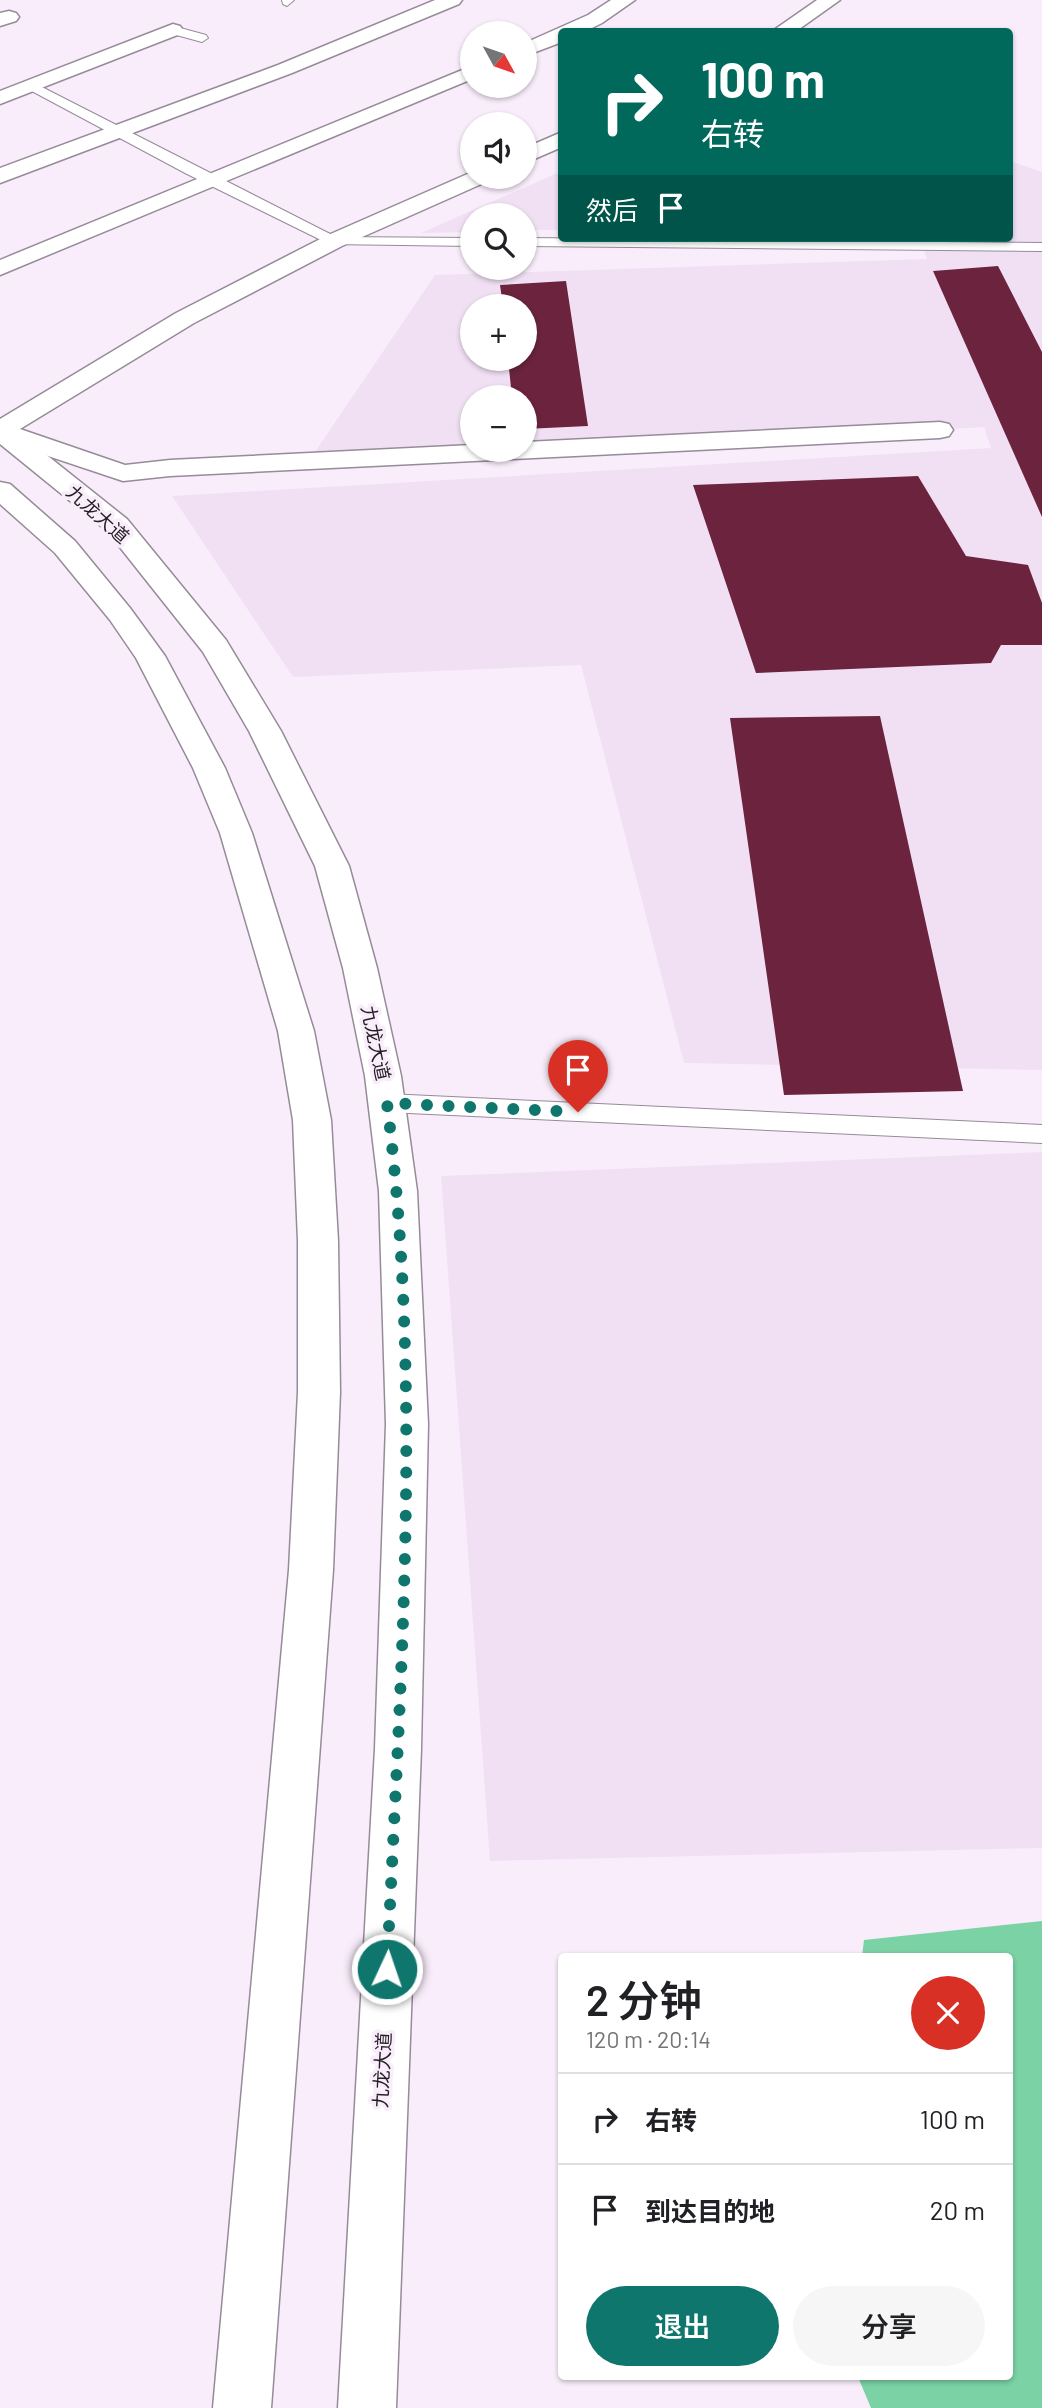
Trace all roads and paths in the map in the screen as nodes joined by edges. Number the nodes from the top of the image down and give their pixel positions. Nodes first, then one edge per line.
1 (452, 0) edge
2 (625, 0) edge
3 (831, 0) edge
4 (576, 28) edge
5 (787, 28) edge
6 (173, 30) joint
7 (558, 36) edge
8 (202, 38) dead end
9 (537, 45) edge
10 (460, 77) edge
11 (32, 86) junction
12 (0, 98) edge
13 (118, 131) junction
14 (558, 141) edge
15 (537, 150) edge
16 (0, 176) edge
17 (210, 180) junction
18 (460, 185) edge
19 (334, 241) junction
20 (460, 242) edge
21 (537, 242) edge
22 (1042, 247) edge
23 (0, 268) edge
24 (940, 430) dead end
25 (0, 431) edge
26 (0, 490) edge
27 (387, 1103) junction
28 (1042, 1135) edge
29 (243, 2408) edge
30 (367, 2408) edge

1 - 13 street
2 - 4 street
3 - 5 street
6 - 8 lane
6 - 11 street
7 - 9 street
10 - 17 street
11 - 12 street
11 - 13 lane
13 - 16 street
13 - 17 lane
14 - 15 street
17 - 19 lane
17 - 23 street
18 - 19 street
19 - 20 lane
19 - 25 street
21 - 22 lane
24 - 25 street
25 - 27 street, 九龙大道
26 - 29 street
27 - 28 lane
27 - 30 street, 九龙大道

